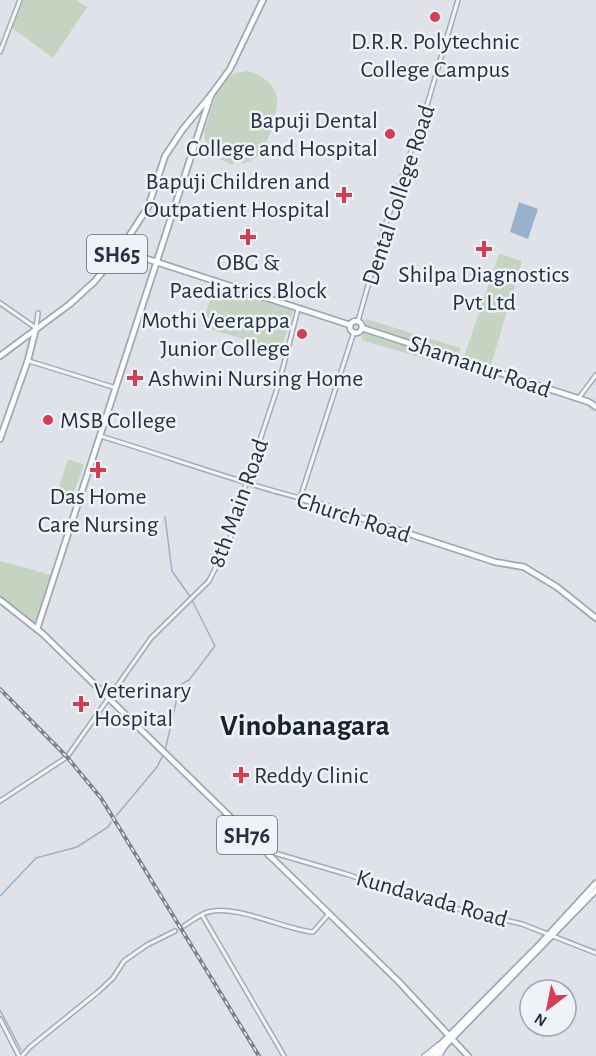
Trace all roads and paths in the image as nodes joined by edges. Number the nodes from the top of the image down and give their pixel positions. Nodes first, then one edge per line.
1 (20, 0) edge
2 (261, 0) edge
3 (458, 0) edge
4 (0, 52) edge
5 (204, 104) junction
6 (118, 254) junction
7 (156, 262) junction
8 (0, 303) edge
9 (298, 309) junction
10 (38, 313) dead end
11 (358, 321) junction
12 (350, 325) junction
13 (36, 328) junction
14 (362, 328) junction
15 (354, 333) junction
16 (0, 356) edge
17 (28, 360) junction
18 (596, 375) edge
19 (116, 388) junction
20 (578, 399) junction
21 (596, 407) edge
22 (1, 431) edge
23 (100, 436) junction
24 (0, 439) edge
25 (247, 483) junction
26 (300, 498) junction
27 (0, 600) edge
28 (596, 618) edge
29 (37, 629) junction
30 (109, 700) junction
31 (0, 801) edge
32 (268, 856) junction
33 (596, 884) edge
34 (596, 890) edge
35 (202, 915) junction
36 (328, 915) junction
37 (184, 926) dead end
38 (175, 931) dead end
39 (551, 935) junction
40 (596, 953) edge
41 (0, 1019) edge
42 (448, 1040) junction
43 (20, 1056) edge
44 (284, 1056) edge
45 (424, 1056) edge
46 (429, 1056) edge
47 (435, 1056) edge
48 (440, 1056) edge
49 (468, 1056) edge

1 - 4 street
2 - 5 main road
2 - 5 main road
3 - 11 street, Dental College Road
5 - 6 main road, SH65
5 - 7 main road
6 - 7 main road
6 - 13 main road, SH65
7 - 9 main road
7 - 19 main road
8 - 13 street
9 - 12 main road
9 - 25 street, 8th Main Road
10 - 13 street
11 - 12 main road
11 - 14 main road
12 - 15 main road
13 - 16 main road
13 - 17 main road
14 - 15 main road
14 - 20 main road, Shamanur Road
15 - 26 street
17 - 19 street
17 - 22 main road
18 - 20 street
19 - 23 main road
20 - 21 main road, Shamanur Road
22 - 24 main road
23 - 25 street, Church Road
23 - 29 main road
25 - 26 street, Church Road
25 - 30 street, 8th Main Road
26 - 28 main road, Church Road
27 - 29 main road, SH76
29 - 30 main road, SH76
30 - 31 street, 8th Main Road
30 - 32 main road, SH76
32 - 36 main road, SH76
32 - 39 street, Kundavada Road
33 - 39 main road
34 - 39 main road
35 - 36 street
35 - 37 street
35 - 44 street
36 - 42 main road, SH76
38 - 43 street
39 - 40 street, Kundavada Road
39 - 42 main road
41 - 43 street
42 - 45 street
42 - 46 main road
42 - 47 main road
42 - 48 street
42 - 49 main road, SH76

